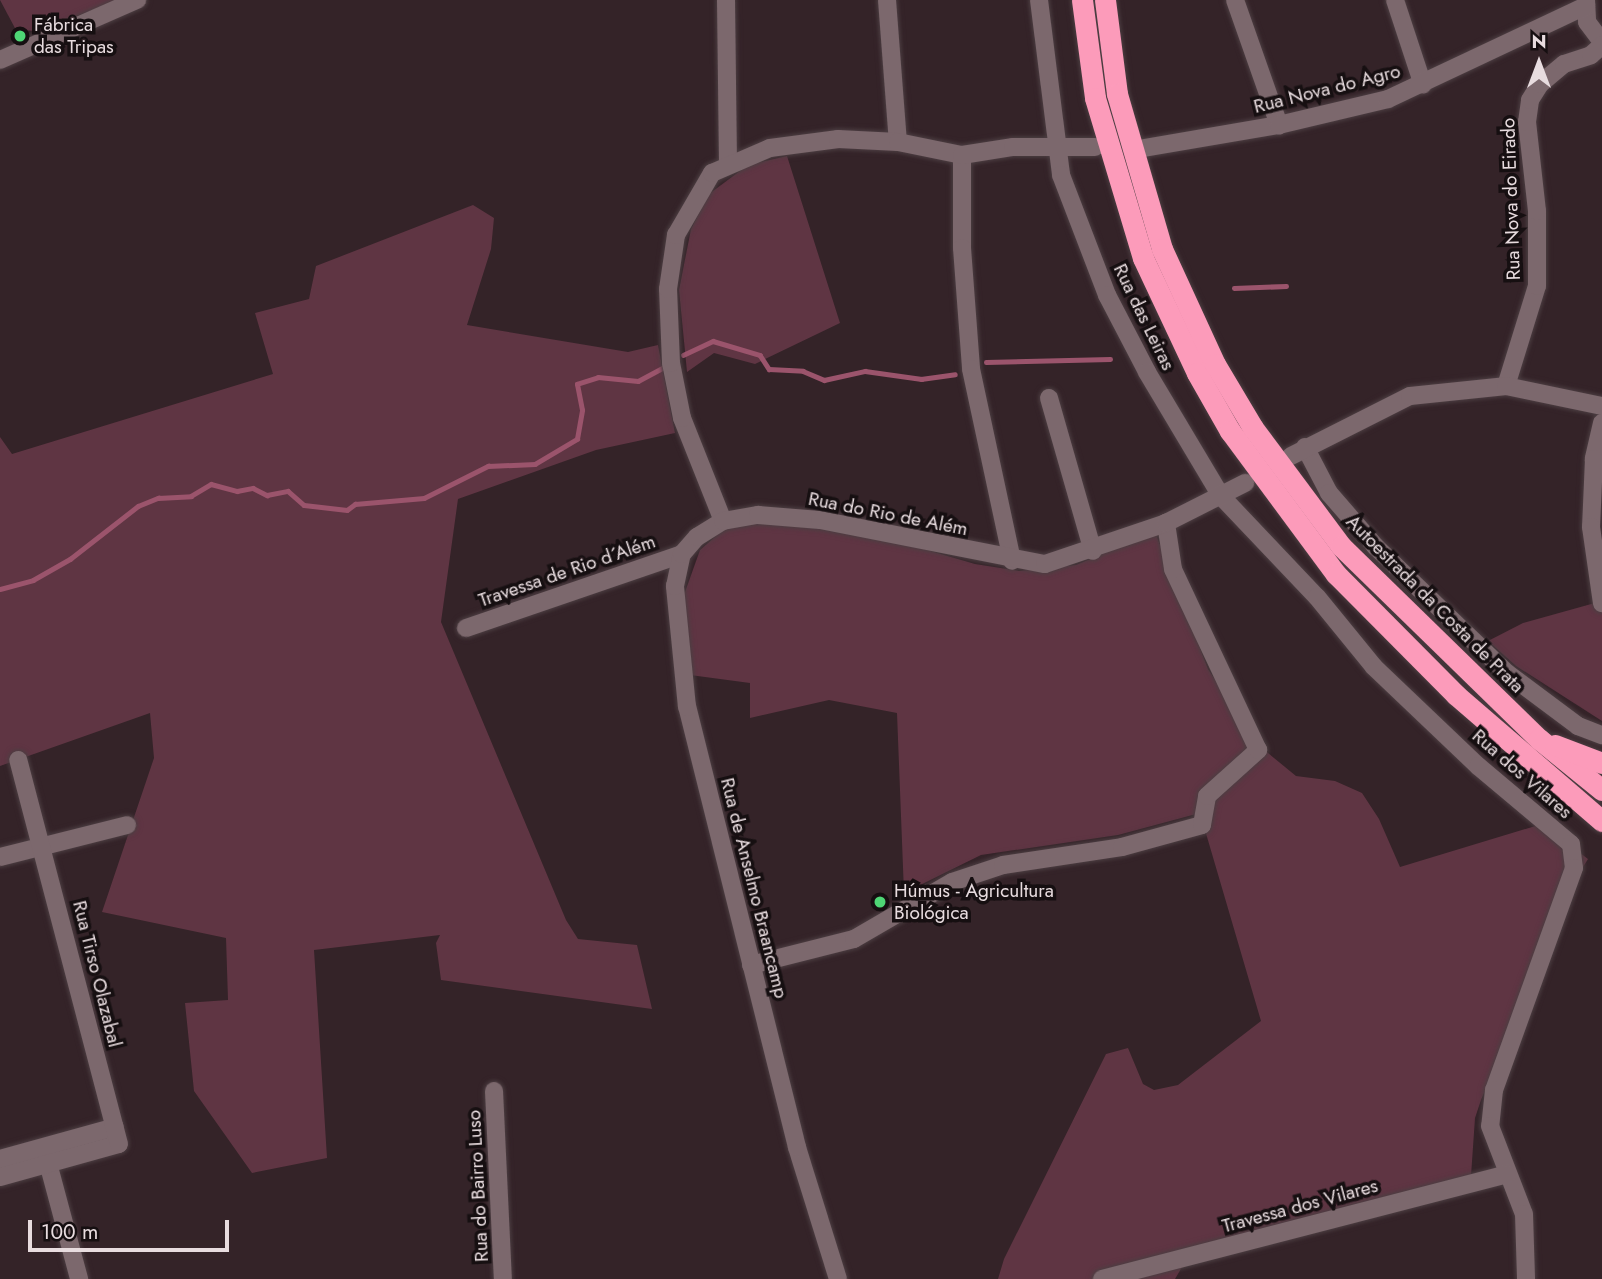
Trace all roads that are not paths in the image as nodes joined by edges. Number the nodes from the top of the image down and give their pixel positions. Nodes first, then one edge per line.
1 (137, 0) edge
2 (726, 0) edge
3 (887, 0) edge
4 (1039, 0) edge
5 (1082, 0) edge
6 (1105, 0) edge
7 (1236, 0) edge
8 (1395, 0) edge
9 (1586, 3) edge
10 (1602, 43) edge
11 (0, 60) edge
12 (1423, 85) junction
13 (1279, 125) junction
14 (898, 142) junction
15 (1055, 145) junction
16 (1095, 147) dead end
17 (1144, 148) dead end
18 (962, 155) junction
19 (728, 163) junction
20 (1506, 386) junction
21 (1049, 398) dead end
22 (1602, 405) edge
23 (1602, 423) edge
24 (1245, 482) dead end
25 (1221, 496) junction
26 (723, 521) junction
27 (1166, 523) junction
28 (1093, 551) junction
29 (682, 554) junction
30 (1012, 561) junction
31 (1602, 603) edge
32 (466, 628) dead end
33 (1602, 735) edge
34 (1539, 739) junction
35 (18, 760) dead end
36 (1602, 763) edge
37 (1602, 790) edge
38 (1602, 821) edge
39 (127, 825) dead end
40 (42, 846) junction
41 (0, 857) edge
42 (751, 965) junction
43 (494, 1091) dead end
44 (45, 1156) junction
45 (0, 1159) edge
46 (1508, 1174) junction
47 (0, 1177) edge
48 (79, 1279) edge
49 (503, 1279) edge
50 (838, 1279) edge
51 (1102, 1279) edge
52 (1526, 1279) edge

1 - 11 street
2 - 19 street
3 - 14 street
4 - 15 street, Rua das Leiras
5 - 38 highway
6 - 34 highway, Autoestrada da Costa de Prata
7 - 13 street
8 - 12 street
9 - 10 street
9 - 12 street, Rua Nova do Agro
10 - 20 street, Rua Nova do Eirado
12 - 13 street, Rua Nova do Agro
13 - 17 street, Rua Nova do Agro
14 - 18 street
14 - 19 street
15 - 16 street
15 - 18 street
15 - 25 street, Rua das Leiras
18 - 30 street
19 - 26 street
20 - 22 street
20 - 33 street
21 - 28 street
23 - 31 street
24 - 25 street, Rua do Rio de Além
25 - 27 street, Rua do Rio de Além
25 - 46 street, Rua dos Vilares
26 - 29 street
26 - 30 street, Rua do Rio de Além
27 - 28 street, Rua do Rio de Além
27 - 42 street
28 - 30 street, Rua do Rio de Além
29 - 32 street, Travessa de Rio d´Além
29 - 42 street, Rua de Anselmo Braancamp
34 - 36 highway
34 - 37 highway, Autoestrada da Costa de Prata
35 - 40 street, Rua Tirso Olazabal
39 - 40 street
40 - 41 street
40 - 44 street, Rua Tirso Olazabal
42 - 50 street, Rua de Anselmo Braancamp
43 - 49 street, Rua do Bairro Luso
44 - 45 street, Rua Tirso Olazabal
44 - 47 street, Rua Tirso Olazabal
44 - 48 street
46 - 51 street, Travessa dos Vilares
46 - 52 street, Rua dos Vilares

